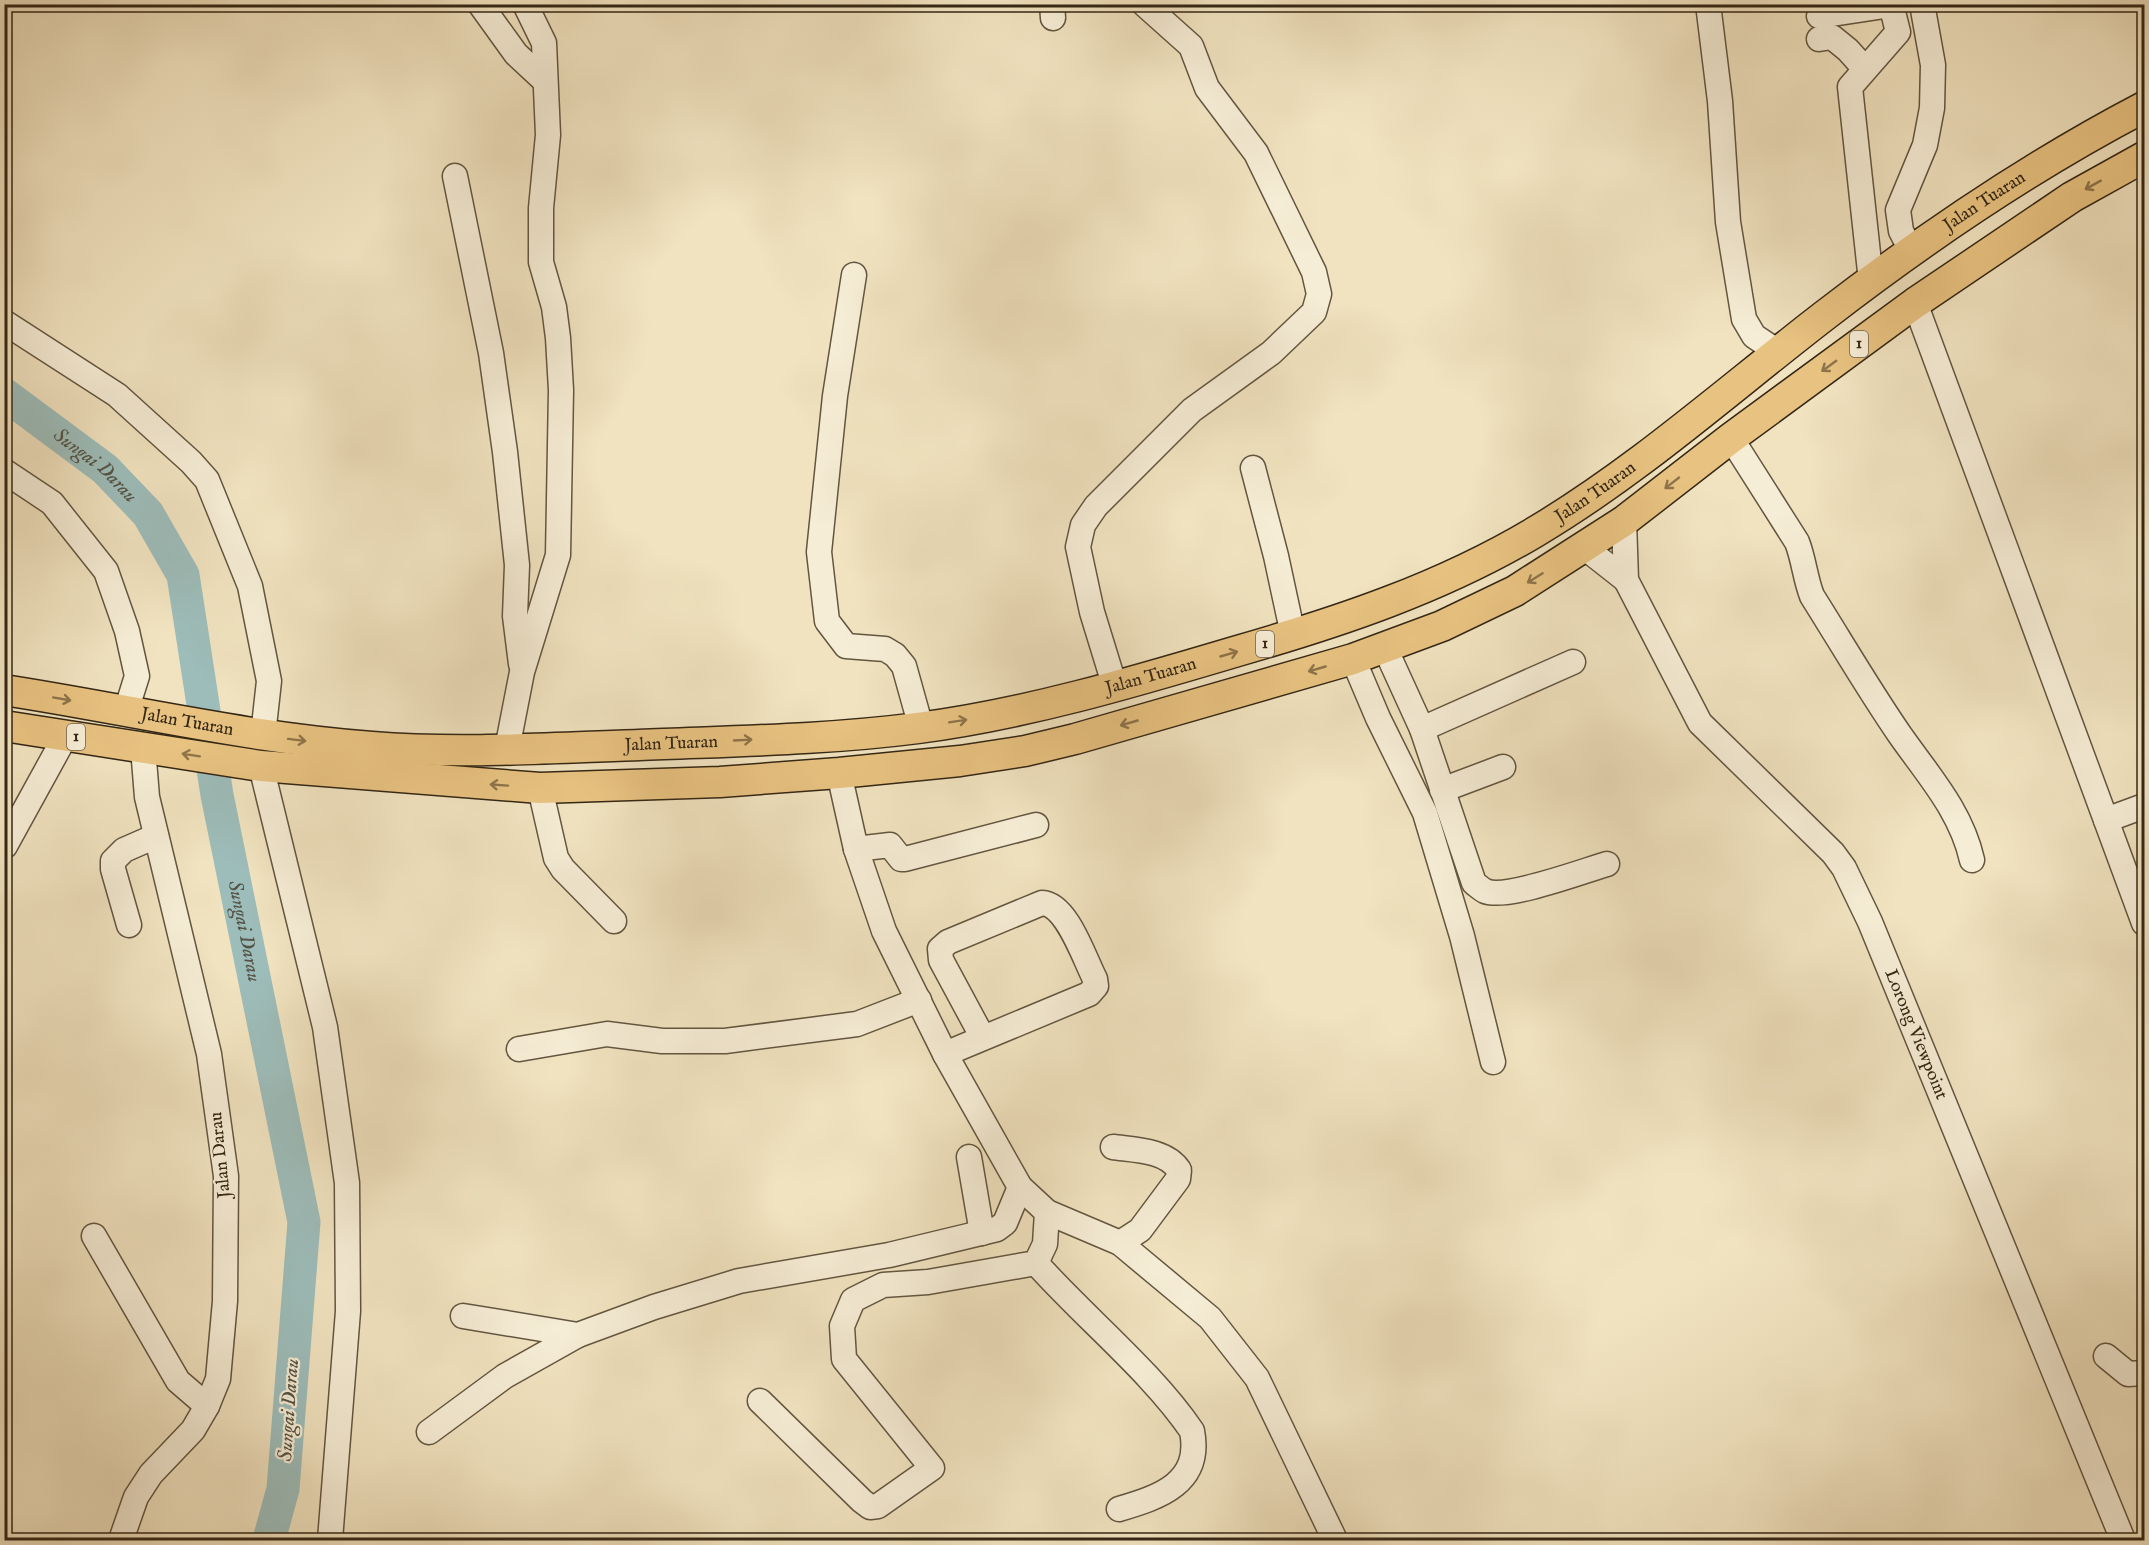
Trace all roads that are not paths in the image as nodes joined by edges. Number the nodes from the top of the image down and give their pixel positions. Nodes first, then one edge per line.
1 (480, 4) edge
2 (525, 4) edge
3 (1144, 4) edge
4 (1708, 4) edge
5 (1922, 4) edge
6 (1891, 5) edge
7 (1865, 69) junction
8 (545, 81) junction
9 (2145, 107) edge
10 (2145, 157) edge
11 (455, 176) dead end
12 (1912, 252) junction
13 (854, 275) dead end
14 (1871, 281) junction
15 (1915, 303) junction
16 (4, 322) edge
17 (1778, 352) junction
18 (1731, 438) junction
19 (1253, 468) dead end
20 (4, 471) edge
21 (1624, 521) junction
22 (1584, 547) junction
23 (1626, 580) junction
24 (1293, 635) junction
25 (1385, 648) junction
26 (1353, 659) junction
27 (1573, 662) dead end
28 (522, 672) junction
29 (1115, 687) junction
30 (4, 690) edge
31 (133, 712) junction
32 (4, 726) edge
33 (921, 728) junction
34 (1422, 729) junction
35 (251, 733) junction
36 (66, 735) junction
37 (146, 748) junction
38 (568, 748) junction
39 (507, 749) junction
40 (248, 764) junction
41 (930, 764) junction
42 (1503, 767) dead end
43 (839, 773) junction
44 (540, 788) junction
45 (1442, 790) junction
46 (2145, 806) edge
47 (2106, 820) junction
48 (1036, 825) dead end
49 (156, 836) junction
50 (4, 846) edge
51 (856, 849) junction
52 (1972, 860) dead end
53 (1607, 864) dead end
54 (614, 921) dead end
55 (2145, 923) edge
56 (129, 925) dead end
57 (919, 1000) junction
58 (983, 1038) junction
59 (519, 1049) dead end
60 (945, 1054) junction
61 (1493, 1062) dead end
62 (1113, 1147) dead end
63 (969, 1157) dead end
64 (1020, 1187) junction
65 (1047, 1212) junction
66 (982, 1233) junction
67 (94, 1236) dead end
68 (1120, 1243) junction
69 (1036, 1263) junction
70 (463, 1316) dead end
71 (578, 1335) junction
72 (2106, 1356) dead end
73 (2145, 1373) edge
74 (760, 1401) dead end
75 (207, 1406) junction
76 (429, 1432) dead end
77 (1119, 1509) dead end
78 (121, 1540) edge
79 (330, 1540) edge
80 (1335, 1540) edge
81 (2123, 1540) edge

1 - 8 street
2 - 8 street
3 - 29 street
4 - 17 street
5 - 12 street
6 - 7 street
6 - 7 street
7 - 14 street
8 - 28 street
9 - 12 main road, Jalan Tuaran / 1
10 -> 15 main road, Jalan Tuaran / 1
11 - 28 street
12 - 14 main road, Jalan Tuaran / 1
13 - 33 street
14 - 17 main road, Jalan Tuaran / 1
15 -> 18 main road, Jalan Tuaran / 1
15 - 47 street
16 - 35 street
17 - 24 main road, Jalan Tuaran / 1
18 -> 21 main road, Jalan Tuaran / 1
18 - 52 street
19 - 24 street
20 - 31 street
21 - 22 main road, Jalan Tuaran / 1
21 - 23 street
22 - 23 street
22 -> 25 main road, Jalan Tuaran / 1
23 - 81 street, Lorong Viewpoint
29 -> 24 main road, Jalan Tuaran / 1
25 - 26 main road, Jalan Tuaran / 1
25 - 34 street
26 -> 41 main road, Jalan Tuaran / 1
26 - 61 street
27 - 34 street
28 - 39 street
33 -> 29 main road, Jalan Tuaran / 1
30 -> 31 main road, Jalan Tuaran / 1
31 - 35 main road, Jalan Tuaran / 1
32 - 36 main road, Jalan Tuaran / 1
38 -> 33 main road, Jalan Tuaran / 1
34 - 45 street
35 -> 39 main road, Jalan Tuaran / 1
36 - 37 main road, Jalan Tuaran / 1
36 - 50 street
40 -> 37 main road, Jalan Tuaran / 1
37 - 49 street, Jalan Darau
38 - 39 main road, Jalan Tuaran / 1
38 - 41 main road
44 -> 40 main road, Jalan Tuaran / 1
40 - 79 street
41 - 43 main road, Jalan Tuaran / 1
42 - 45 street
43 - 44 main road, Jalan Tuaran / 1
43 - 51 street
44 - 54 street
45 - 53 street
46 - 47 street
47 - 55 street
48 - 51 street
49 - 56 street
49 - 75 street, Jalan Darau
51 - 57 street
57 - 59 street
57 - 60 street
58 - 58 street
58 - 60 street
60 - 64 street
62 - 68 street
63 - 66 street
64 - 65 street
64 - 66 street
65 - 68 street
65 - 69 street
66 - 71 street
67 - 75 street
68 - 80 street
69 - 74 street
69 - 77 street
70 - 71 street
71 - 76 street
72 - 73 street
75 - 78 street, Jalan Darau

